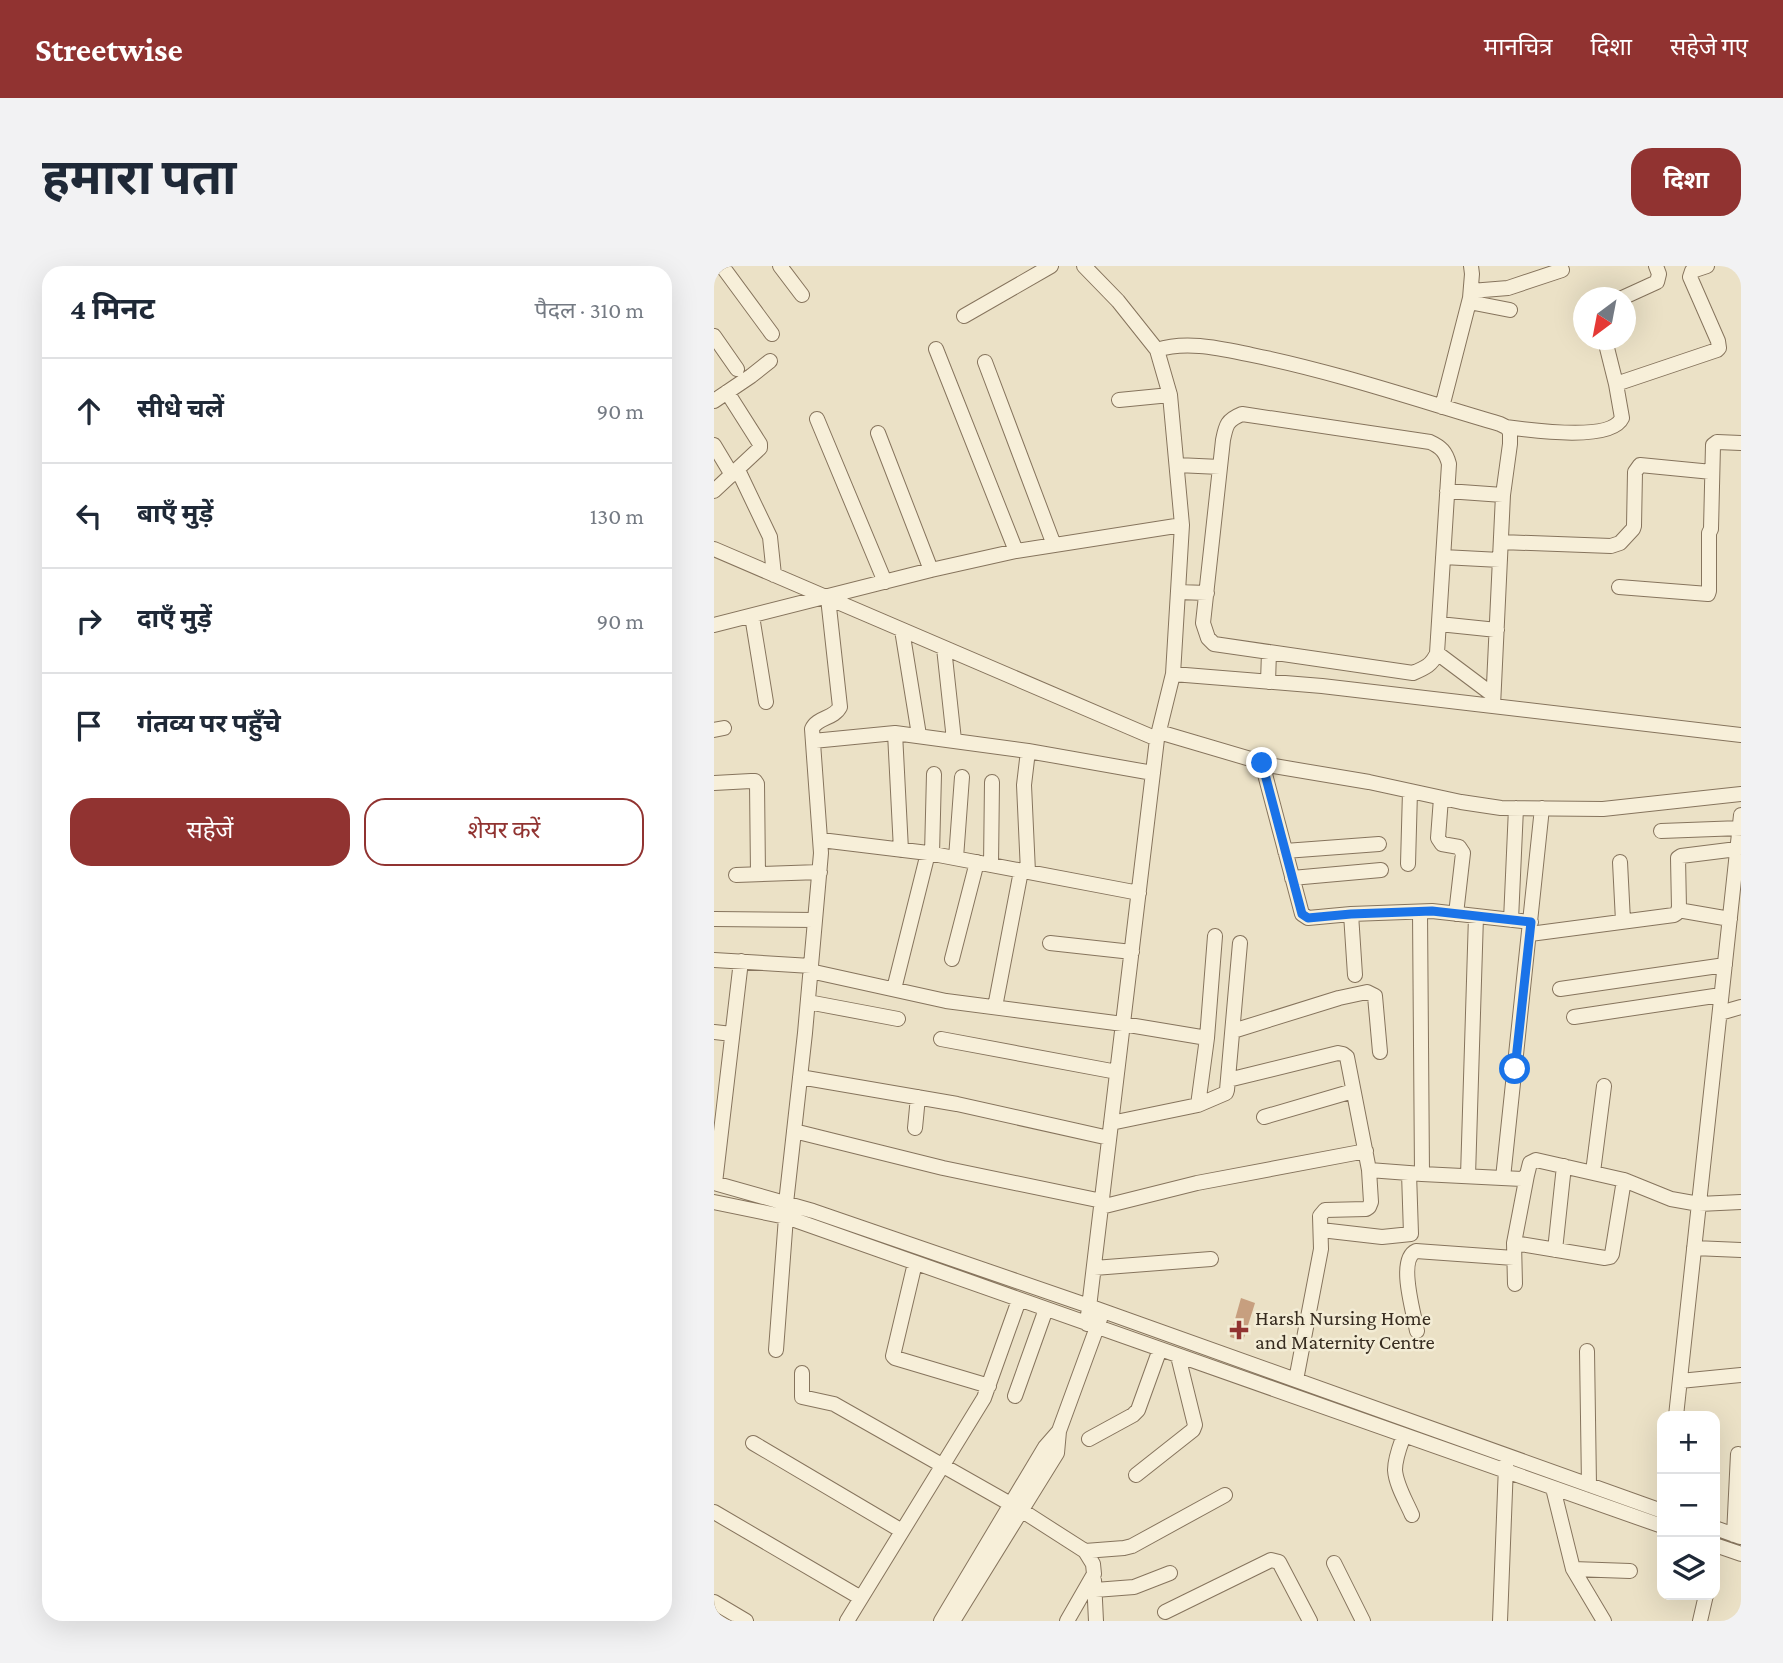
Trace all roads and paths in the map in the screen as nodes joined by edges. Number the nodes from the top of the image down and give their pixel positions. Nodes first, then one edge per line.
1 (722, 266) edge
2 (780, 266) edge
3 (1051, 266) edge
4 (1083, 266) edge
5 (1471, 266) edge
6 (1656, 266) edge
7 (1707, 266) edge
8 (1562, 270) dead end
9 (1636, 292) edge
10 (802, 295) dead end
11 (1470, 297) junction
12 (1510, 310) dead end
13 (964, 316) dead end
14 (772, 334) dead end
15 (714, 336) edge
16 (936, 349) dead end
17 (1157, 350) junction
18 (1608, 350) edge
19 (770, 361) dead end
20 (985, 362) dead end
21 (737, 369) dead end
22 (1616, 384) junction
23 (727, 392) junction
24 (1170, 395) junction
25 (1119, 400) dead end
26 (714, 401) edge
27 (1442, 407) junction
28 (817, 419) dead end
29 (1506, 427) junction
30 (878, 433) dead end
31 (1741, 443) edge
32 (714, 445) edge
33 (1177, 465) junction
34 (1220, 467) junction
35 (735, 472) junction
36 (1712, 472) junction
37 (714, 491) edge
38 (1447, 491) junction
39 (1503, 495) junction
40 (1182, 525) junction
41 (1501, 542) junction
42 (1054, 545) junction
43 (714, 550) edge
44 (1016, 551) junction
45 (1443, 556) junction
46 (1500, 560) junction
47 (931, 570) junction
48 (774, 575) junction
49 (885, 582) junction
50 (1619, 587) dead end
51 (1178, 592) junction
52 (1207, 593) junction
53 (828, 598) junction
54 (752, 617) junction
55 (1439, 624) junction
56 (714, 625) edge
57 (902, 630) junction
58 (1497, 631) junction
59 (944, 648) junction
60 (1269, 652) junction
61 (1437, 653) junction
62 (1340, 662) junction
63 (1413, 673) junction
64 (1173, 674) junction
65 (1268, 682) junction
66 (1338, 688) junction
67 (1412, 696) junction
68 (1493, 700) junction
69 (766, 702) dead end
70 (895, 733) junction
71 (919, 735) junction
72 (1741, 735) edge
73 (1158, 736) junction
74 (954, 740) junction
75 (813, 741) junction
76 (1028, 751) junction
77 (1262, 763) junction
78 (1153, 773) junction
79 (934, 774) dead end
80 (962, 777) dead end
81 (992, 782) dead end
82 (714, 783) edge
83 (1410, 791) junction
84 (1741, 794) edge
85 (1441, 797) junction
86 (1516, 808) junction
87 (1542, 808) junction
88 (1741, 824) edge
89 (1661, 831) dead end
90 (821, 840) junction
91 (1379, 844) dead end
92 (1737, 849) junction
93 (901, 850) junction
94 (1285, 851) junction
95 (930, 853) junction
96 (956, 858) junction
97 (1620, 862) dead end
98 (984, 864) junction
99 (1408, 864) dead end
100 (1381, 870) dead end
101 (1025, 871) junction
102 (820, 872) junction
103 (758, 874) junction
104 (736, 875) dead end
105 (1292, 877) junction
106 (1139, 893) junction
107 (1737, 897) edge
108 (1678, 910) junction
109 (1420, 912) junction
110 (1351, 914) junction
111 (1456, 914) junction
112 (1476, 916) junction
113 (714, 919) edge
114 (1730, 919) junction
115 (815, 920) junction
116 (1511, 920) junction
117 (1623, 921) junction
118 (1530, 928) junction
119 (1215, 936) dead end
120 (1050, 943) dead end
121 (1240, 943) dead end
122 (1132, 951) junction
123 (1741, 951) edge
124 (952, 959) dead end
125 (714, 960) edge
126 (741, 961) junction
127 (1725, 961) junction
128 (811, 968) junction
129 (1355, 975) dead end
130 (894, 989) junction
131 (1560, 989) dead end
132 (1721, 995) junction
133 (808, 1002) junction
134 (995, 1007) junction
135 (1741, 1007) edge
136 (1720, 1013) junction
137 (1574, 1017) dead end
138 (898, 1019) dead end
139 (1123, 1024) junction
140 (1233, 1031) junction
141 (714, 1032) edge
142 (732, 1034) junction
143 (1207, 1038) junction
144 (941, 1039) dead end
145 (1380, 1052) dead end
146 (1117, 1072) junction
147 (800, 1076) junction
148 (1228, 1080) junction
149 (1604, 1086) dead end
150 (1353, 1091) junction
151 (918, 1097) junction
152 (1198, 1105) junction
153 (1264, 1118) dead end
154 (1111, 1123) junction
155 (915, 1128) dead end
156 (794, 1131) junction
157 (1109, 1138) junction
158 (1366, 1152) junction
159 (1564, 1166) junction
160 (1369, 1170) junction
161 (1593, 1172) junction
162 (1416, 1174) junction
163 (1527, 1175) junction
164 (1468, 1176) junction
165 (1503, 1178) junction
166 (1624, 1180) junction
167 (714, 1183) edge
168 (714, 1202) edge
169 (1741, 1202) edge
170 (1101, 1204) junction
171 (1699, 1204) junction
172 (786, 1210) junction
173 (1321, 1230) junction
174 (1694, 1248) junction
175 (1514, 1250) junction
176 (1555, 1250) junction
177 (1741, 1250) edge
178 (1211, 1259) dead end
179 (915, 1263) junction
180 (1094, 1268) junction
181 (1515, 1284) dead end
182 (1019, 1300) junction
183 (1046, 1309) junction
184 (1096, 1309) junction
185 (1092, 1326) junction
186 (1417, 1331) dead end
187 (1160, 1349) junction
188 (776, 1350) dead end
189 (1587, 1351) dead end
190 (1178, 1356) junction
191 (802, 1373) dead end
192 (1275, 1373) junction
193 (1741, 1375) edge
194 (1296, 1380) junction
195 (1680, 1381) junction
196 (989, 1386) junction
197 (1270, 1388) junction
198 (1015, 1395) dead end
199 (1677, 1411) edge
200 (1404, 1435) junction
201 (1089, 1439) dead end
202 (753, 1443) dead end
203 (1738, 1454) dead end
204 (1506, 1455) junction
205 (942, 1465) junction
206 (1505, 1472) junction
207 (1136, 1475) dead end
208 (1589, 1485) junction
209 (1553, 1488) junction
210 (1225, 1495) dead end
211 (1016, 1507) junction
212 (1657, 1509) edge
213 (714, 1512) edge
214 (1412, 1515) dead end
215 (1657, 1524) edge
216 (1720, 1530) edge
217 (902, 1531) junction
218 (1738, 1536) edge
219 (1720, 1547) edge
220 (1085, 1551) junction
221 (1741, 1554) edge
222 (1334, 1563) dead end
223 (1573, 1569) junction
224 (1630, 1571) dead end
225 (1170, 1573) dead end
226 (1094, 1574) junction
227 (1095, 1590) junction
228 (861, 1598) junction
229 (1705, 1600) edge
230 (714, 1602) edge
231 (1165, 1612) dead end
232 (746, 1621) edge
233 (847, 1621) edge
234 (941, 1621) edge
235 (953, 1621) edge
236 (1067, 1621) edge
237 (1096, 1621) edge
238 (1310, 1621) edge
239 (1363, 1621) edge
240 (1500, 1621) edge
241 (1604, 1621) edge
242 (1700, 1621) edge

1 - 14 street
2 - 10 street
3 - 13 street
4 - 17 street
5 - 11 street
6 - 9 street
7 - 22 street
8 - 11 street
11 - 12 street
11 - 27 street
15 - 21 street
16 - 44 street
17 - 24 street
17 - 27 street
18 - 22 street
19 - 23 street
20 - 42 street
22 - 29 street
23 - 26 street
23 - 35 street
24 - 25 street
24 - 33 street
27 - 29 street
28 - 49 street
29 - 39 street
30 - 47 street
31 - 36 street
32 - 35 street
33 - 34 street
33 - 40 street
34 - 38 street
34 - 52 street
35 - 37 street
35 - 48 street
36 - 41 street
36 - 50 street
38 - 39 street
38 - 45 street
39 - 41 street
40 - 42 street
40 - 51 street
41 - 46 street
42 - 44 street
43 - 48 street
44 - 47 street
45 - 46 street
45 - 55 street
46 - 58 street
47 - 49 street
48 - 53 street
49 - 53 street
51 - 52 street
51 - 64 street
52 - 60 street
53 - 54 street
53 - 57 street
53 - 75 street
54 - 56 street
54 - 69 street
55 - 58 street
55 - 61 street
57 - 59 street
57 - 71 street
58 - 68 street
59 - 73 street
59 - 74 street
60 - 62 street
60 - 65 street
61 - 63 street
61 - 68 street
62 - 63 street
62 - 66 street
63 - 67 street
64 - 65 street
64 - 73 street
65 - 66 street
66 - 67 street
67 - 68 street
68 - 72 street
70 - 71 street
70 - 75 street
70 - 93 street
71 - 74 street
73 - 77 street
73 - 78 street
74 - 76 street
75 - 90 street
76 - 78 street
76 - 101 street
77 - 83 street
77 - 94 street
78 - 106 street
79 - 95 street
80 - 96 street
81 - 98 street
82 - 103 street
83 - 85 street
83 - 99 street
84 - 87 street
85 - 86 street
85 - 111 street
86 - 87 street
86 - 116 street
87 - 118 street
88 - 89 street
88 - 92 street
90 - 93 street
90 - 102 street
91 - 94 street
92 - 107 street
92 - 108 street
93 - 95 street
94 - 105 street
95 - 96 street
95 - 130 street
96 - 98 street
97 - 117 street
98 - 101 street
98 - 124 street
100 - 105 street
101 - 106 street
101 - 134 street
102 - 103 street
102 - 115 street
103 - 104 street
105 - 110 street
106 - 122 street
107 - 114 street
108 - 114 street
108 - 117 street
109 - 110 street
109 - 111 street
109 - 162 street
110 - 129 street
111 - 112 street
112 - 116 street
112 - 164 street
113 - 115 street
114 - 127 street
115 - 128 street
116 - 118 street
117 - 118 street
118 - 165 street
119 - 143 street
120 - 122 street
121 - 140 street
122 - 139 street
123 - 127 street
125 - 126 street
126 - 128 street
126 - 142 street
127 - 131 street
127 - 132 street
128 - 130 street
128 - 133 street
130 - 134 street
132 - 136 street
132 - 137 street
133 - 138 street
133 - 147 street
134 - 139 street
135 - 136 street
136 - 171 street
139 - 143 street
139 - 146 street
140 - 145 street
140 - 148 street
141 - 142 street
142 - 167 street
143 - 152 street
144 - 146 street
146 - 154 street
147 - 151 street
147 - 156 street
148 - 150 street
148 - 152 street
149 - 161 street
150 - 153 street
150 - 158 street
151 - 155 street
151 - 157 street
152 - 154 street
154 - 157 street
156 - 170 street
156 - 172 street
157 - 170 street
158 - 160 street
158 - 170 street
159 - 161 street
159 - 163 street
159 - 176 street
160 - 162 street
160 - 173 street
161 - 166 street
162 - 164 street
162 - 173 street
163 - 165 street
163 - 175 street
164 - 165 street
166 - 171 street
166 - 176 street
167 - 172 street
168 - 172 street
169 - 171 street
170 - 180 street
171 - 174 street
172 - 179 street
172 - 184 street
172 - 188 street
173 - 194 street
174 - 177 street
174 - 195 street
175 - 176 street
175 - 181 street
175 - 186 street
178 - 180 street
179 - 182 street
179 - 196 street
180 - 184 street
182 - 183 street
182 - 196 street
183 - 185 street
183 - 198 street
184 - 185 street
184 - 192 street
185 - 187 street
185 - 211 street
187 - 190 street
187 - 201 street
189 - 208 street
190 - 197 street
190 - 207 street
191 - 205 street
192 - 194 street
192 - 197 street
193 - 195 street
194 - 204 street
195 - 199 street
196 - 205 street
197 - 200 street
200 - 206 street
200 - 214 street
202 - 217 street
203 - 218 street
204 - 206 street
204 - 208 street
205 - 211 street
205 - 217 street
206 - 209 street
206 - 240 street
208 - 212 street
209 - 215 street
209 - 223 street
210 - 220 street
211 - 220 street
211 - 234 street
211 - 235 street
213 - 228 street
216 - 218 street
217 - 228 street
219 - 221 street
220 - 226 street
222 - 239 street
223 - 224 street
223 - 241 street
225 - 227 street
226 - 227 street
226 - 236 street
227 - 237 street
228 - 233 street
229 - 242 street
230 - 232 street
231 - 238 street

